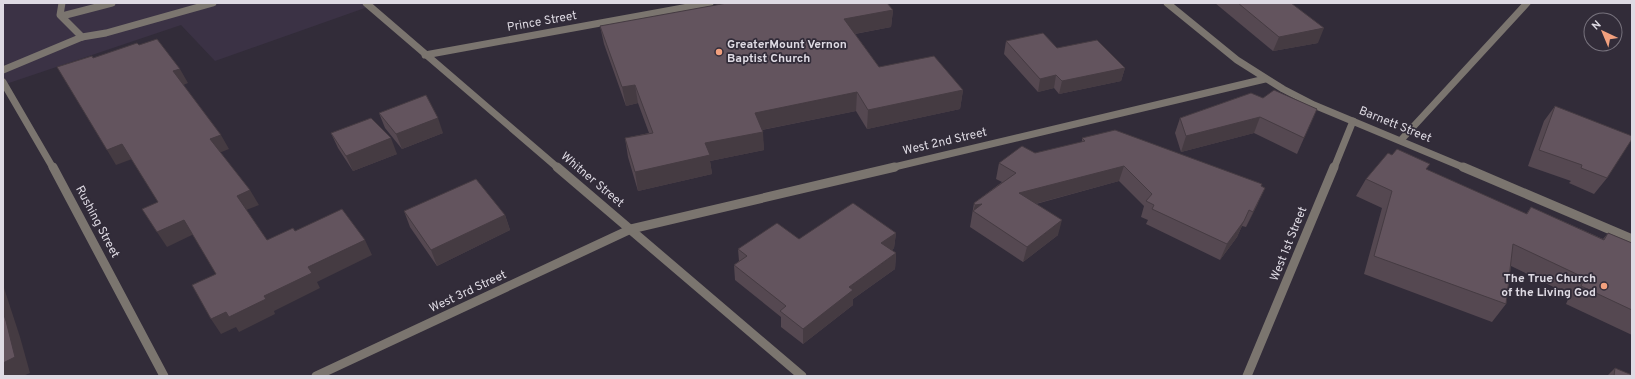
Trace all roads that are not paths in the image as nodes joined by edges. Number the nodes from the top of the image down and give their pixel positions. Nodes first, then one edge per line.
1 (62, 3) edge
2 (112, 3) edge
3 (213, 3) edge
4 (366, 3) edge
5 (710, 3) edge
6 (1167, 3) edge
7 (1527, 3) edge
8 (62, 16) junction
9 (82, 37) junction
10 (425, 55) junction
11 (3, 70) edge
12 (1265, 79) junction
13 (3, 82) edge
14 (1353, 121) junction
15 (1401, 140) junction
16 (631, 228) junction
17 (1632, 239) edge
18 (328, 374) edge
19 (164, 376) edge
20 (316, 376) edge
21 (802, 376) edge
22 (1247, 376) edge

1 - 8 street
2 - 8 street
3 - 9 street
4 - 10 street, Whitner Street
5 - 10 street, Prince Street
6 - 12 street, Barnett Street
7 - 15 street
8 - 9 street
9 - 11 street
10 - 16 street, Whitner Street
12 - 14 street, Barnett Street
12 - 16 street, West 2nd Street
13 - 19 street, Rushing Street
14 - 15 street, Barnett Street
14 - 22 street, West 1st Street
15 - 17 street, Barnett Street
16 - 18 street, West 3rd Street
16 - 21 street, Whitner Street
18 - 20 street, West 3rd Street

